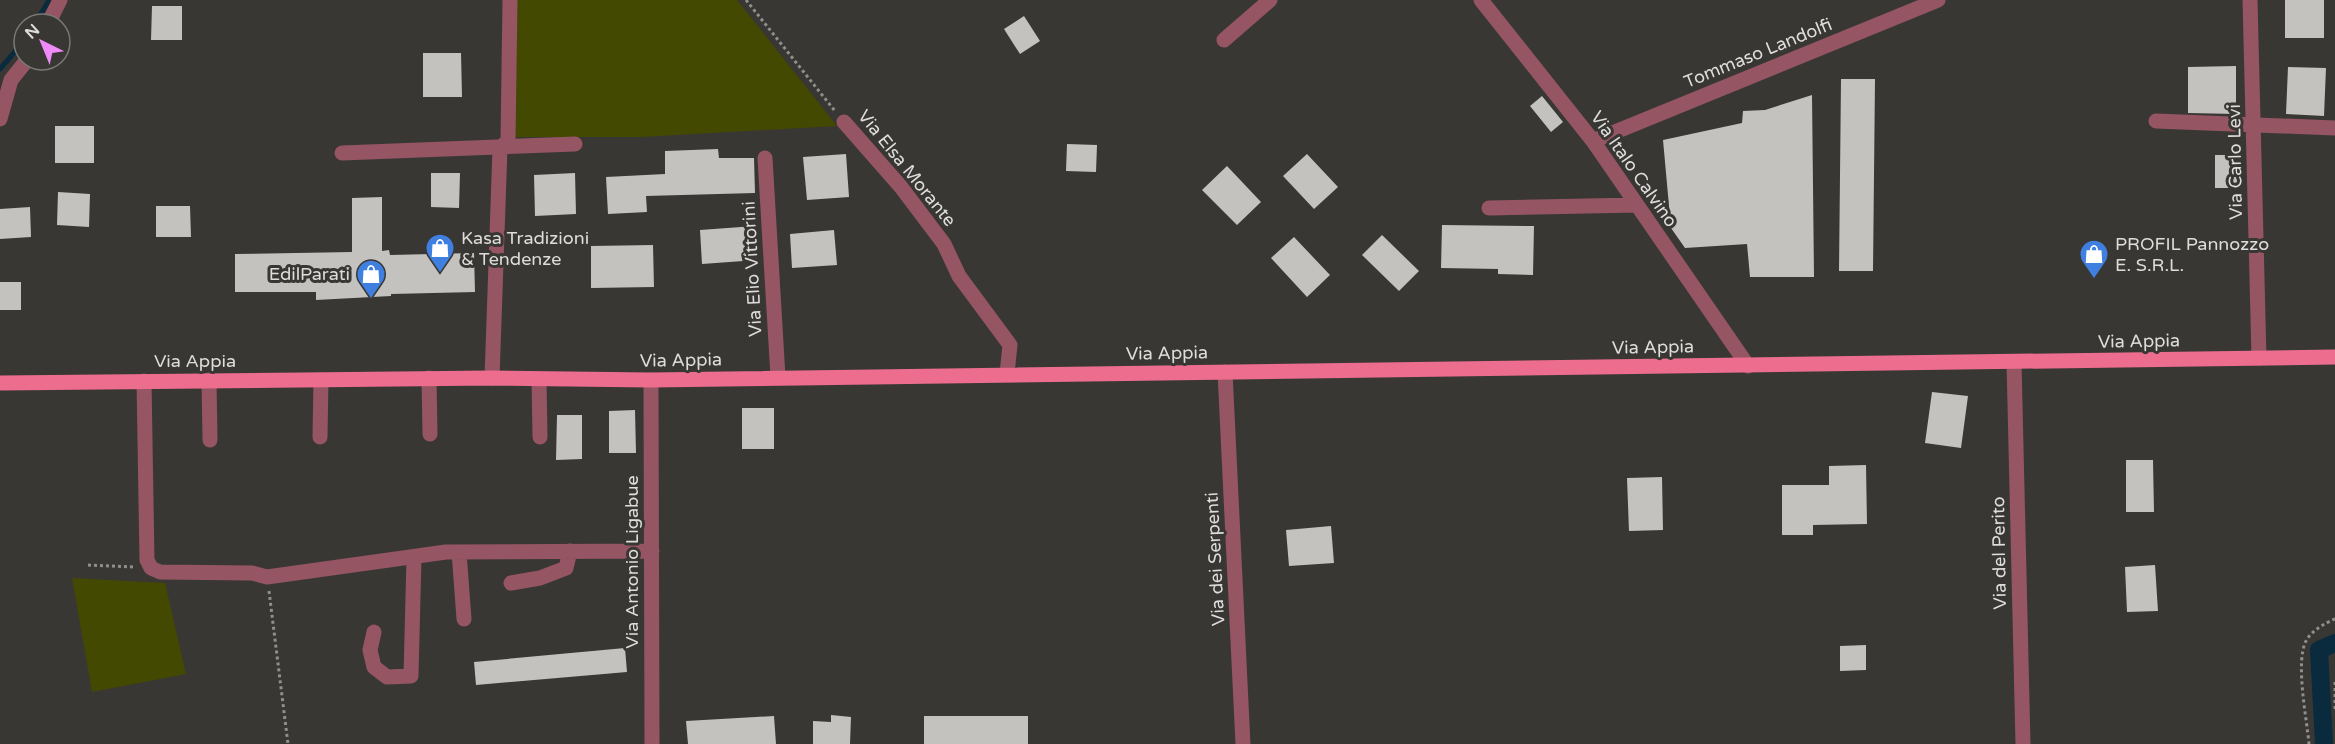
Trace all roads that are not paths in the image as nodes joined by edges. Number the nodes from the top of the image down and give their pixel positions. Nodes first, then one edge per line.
1 (510, 0) edge
2 (1270, 0) edge
3 (1481, 0) edge
4 (1938, 0) edge
5 (2250, 0) edge
6 (1224, 40) dead end
7 (17, 72) edge
8 (0, 119) edge
9 (2156, 121) dead end
10 (844, 122) road end
11 (2253, 126) junction
12 (2335, 128) edge
13 (1593, 141) junction
14 (575, 144) dead end
15 (500, 148) junction
16 (342, 153) dead end
17 (765, 158) dead end
18 (1637, 205) junction
19 (1489, 208) dead end
20 (2335, 357) edge
21 (2259, 358) junction
22 (2014, 362) junction
23 (1748, 366) junction
24 (1225, 372) junction
25 (1007, 375) junction
26 (778, 377) junction
27 (429, 378) junction
28 (492, 378) junction
29 (539, 379) junction
30 (209, 380) junction
31 (321, 380) junction
32 (651, 380) junction
33 (144, 381) junction
34 (0, 382) edge
35 (430, 434) dead end
36 (320, 437) dead end
37 (540, 437) dead end
38 (210, 440) dead end
39 (570, 551) junction
40 (652, 551) junction
41 (459, 552) junction
42 (414, 556) junction
43 (511, 582) dead end
44 (464, 619) dead end
45 (374, 632) dead end
46 (652, 744) edge
47 (1243, 744) edge
48 (2023, 744) edge

1 - 15 street
2 - 6 street
3 - 13 street, Via Italo Calvino
4 - 13 street, Tommaso Landolfi
5 - 11 street, Via Carlo Levi
7 - 8 street
9 - 11 street
10 - 25 street, Via Elsa Morante
11 - 12 street
11 - 21 street, Via Carlo Levi
13 - 18 street, Via Italo Calvino
14 - 15 street
15 - 16 street
15 - 28 street
17 - 26 street, Via Elio Vittorini
18 - 19 street
18 - 23 street, Via Italo Calvino
20 - 21 main road, Via Appia
21 - 22 main road, Via Appia
22 - 23 main road, Via Appia
22 - 48 street, Via del Perito
23 - 24 main road, Via Appia
24 - 25 main road, Via Appia
24 - 47 street, Via dei Serpenti
25 - 26 main road, Via Appia
26 - 32 main road, Via Appia
27 - 28 main road, Via Appia
27 - 31 main road, Via Appia
27 - 35 street
28 - 29 main road, Via Appia
29 - 32 main road, Via Appia
29 - 37 street
30 - 31 main road, Via Appia
30 - 33 main road, Via Appia
30 - 38 street
31 - 36 street
32 - 40 street, Via Antonio Ligabue
33 - 34 main road, Via Appia
33 - 42 street
39 - 40 street
39 - 41 street
39 - 43 street
40 - 46 street, Via Antonio Ligabue
41 - 42 street
41 - 44 street
42 - 45 street

